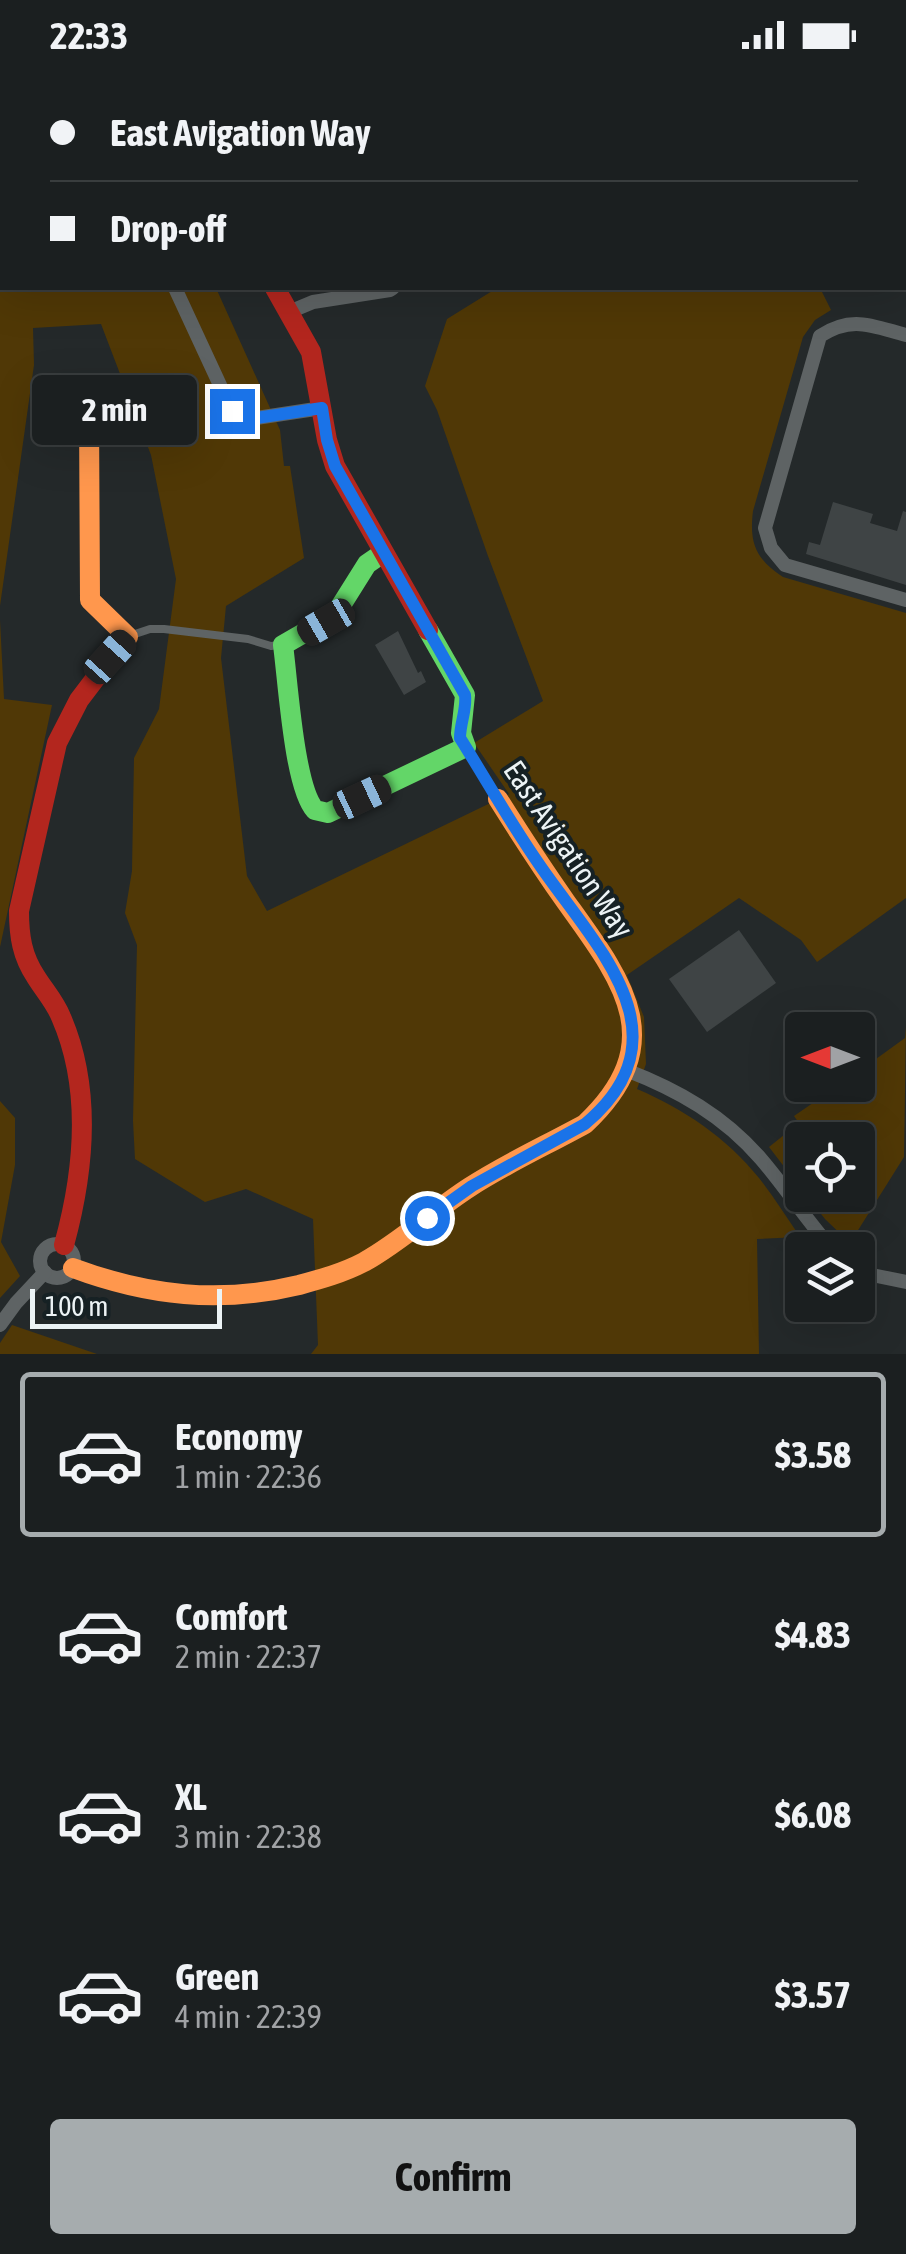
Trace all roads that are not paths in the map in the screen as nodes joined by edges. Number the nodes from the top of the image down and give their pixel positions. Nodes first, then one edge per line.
1 (176, 290) edge
2 (276, 290) edge
3 (390, 290) edge
4 (288, 312) junction
5 (906, 335) edge
6 (322, 408) junction
7 (89, 414) dead end
8 (382, 552) junction
9 (906, 600) edge
10 (128, 637) junction
11 (282, 645) junction
12 (466, 747) junction
13 (498, 799) joint
14 (626, 1070) junction
15 (819, 1232) edge
16 (64, 1245) junction
17 (73, 1268) junction
18 (45, 1272) junction
19 (875, 1276) edge
20 (906, 1282) edge
21 (0, 1324) edge

1 - 6 street
2 - 4 street, East Avigation Way
3 - 4 street
4 - 6 street, East Avigation Way
5 - 9 street
6 - 8 street, East Avigation Way
7 - 10 street
8 - 11 street
8 - 12 street, East Avigation Way
10 - 11 lane
10 - 16 street
11 - 12 street
12 - 13 lane, East Avigation Way
13 - 14 street, East Avigation Way
14 - 15 street
14 - 17 street, East Avigation Way
16 - 17 street
16 - 18 street
17 - 18 street
18 - 21 street
19 - 20 street

